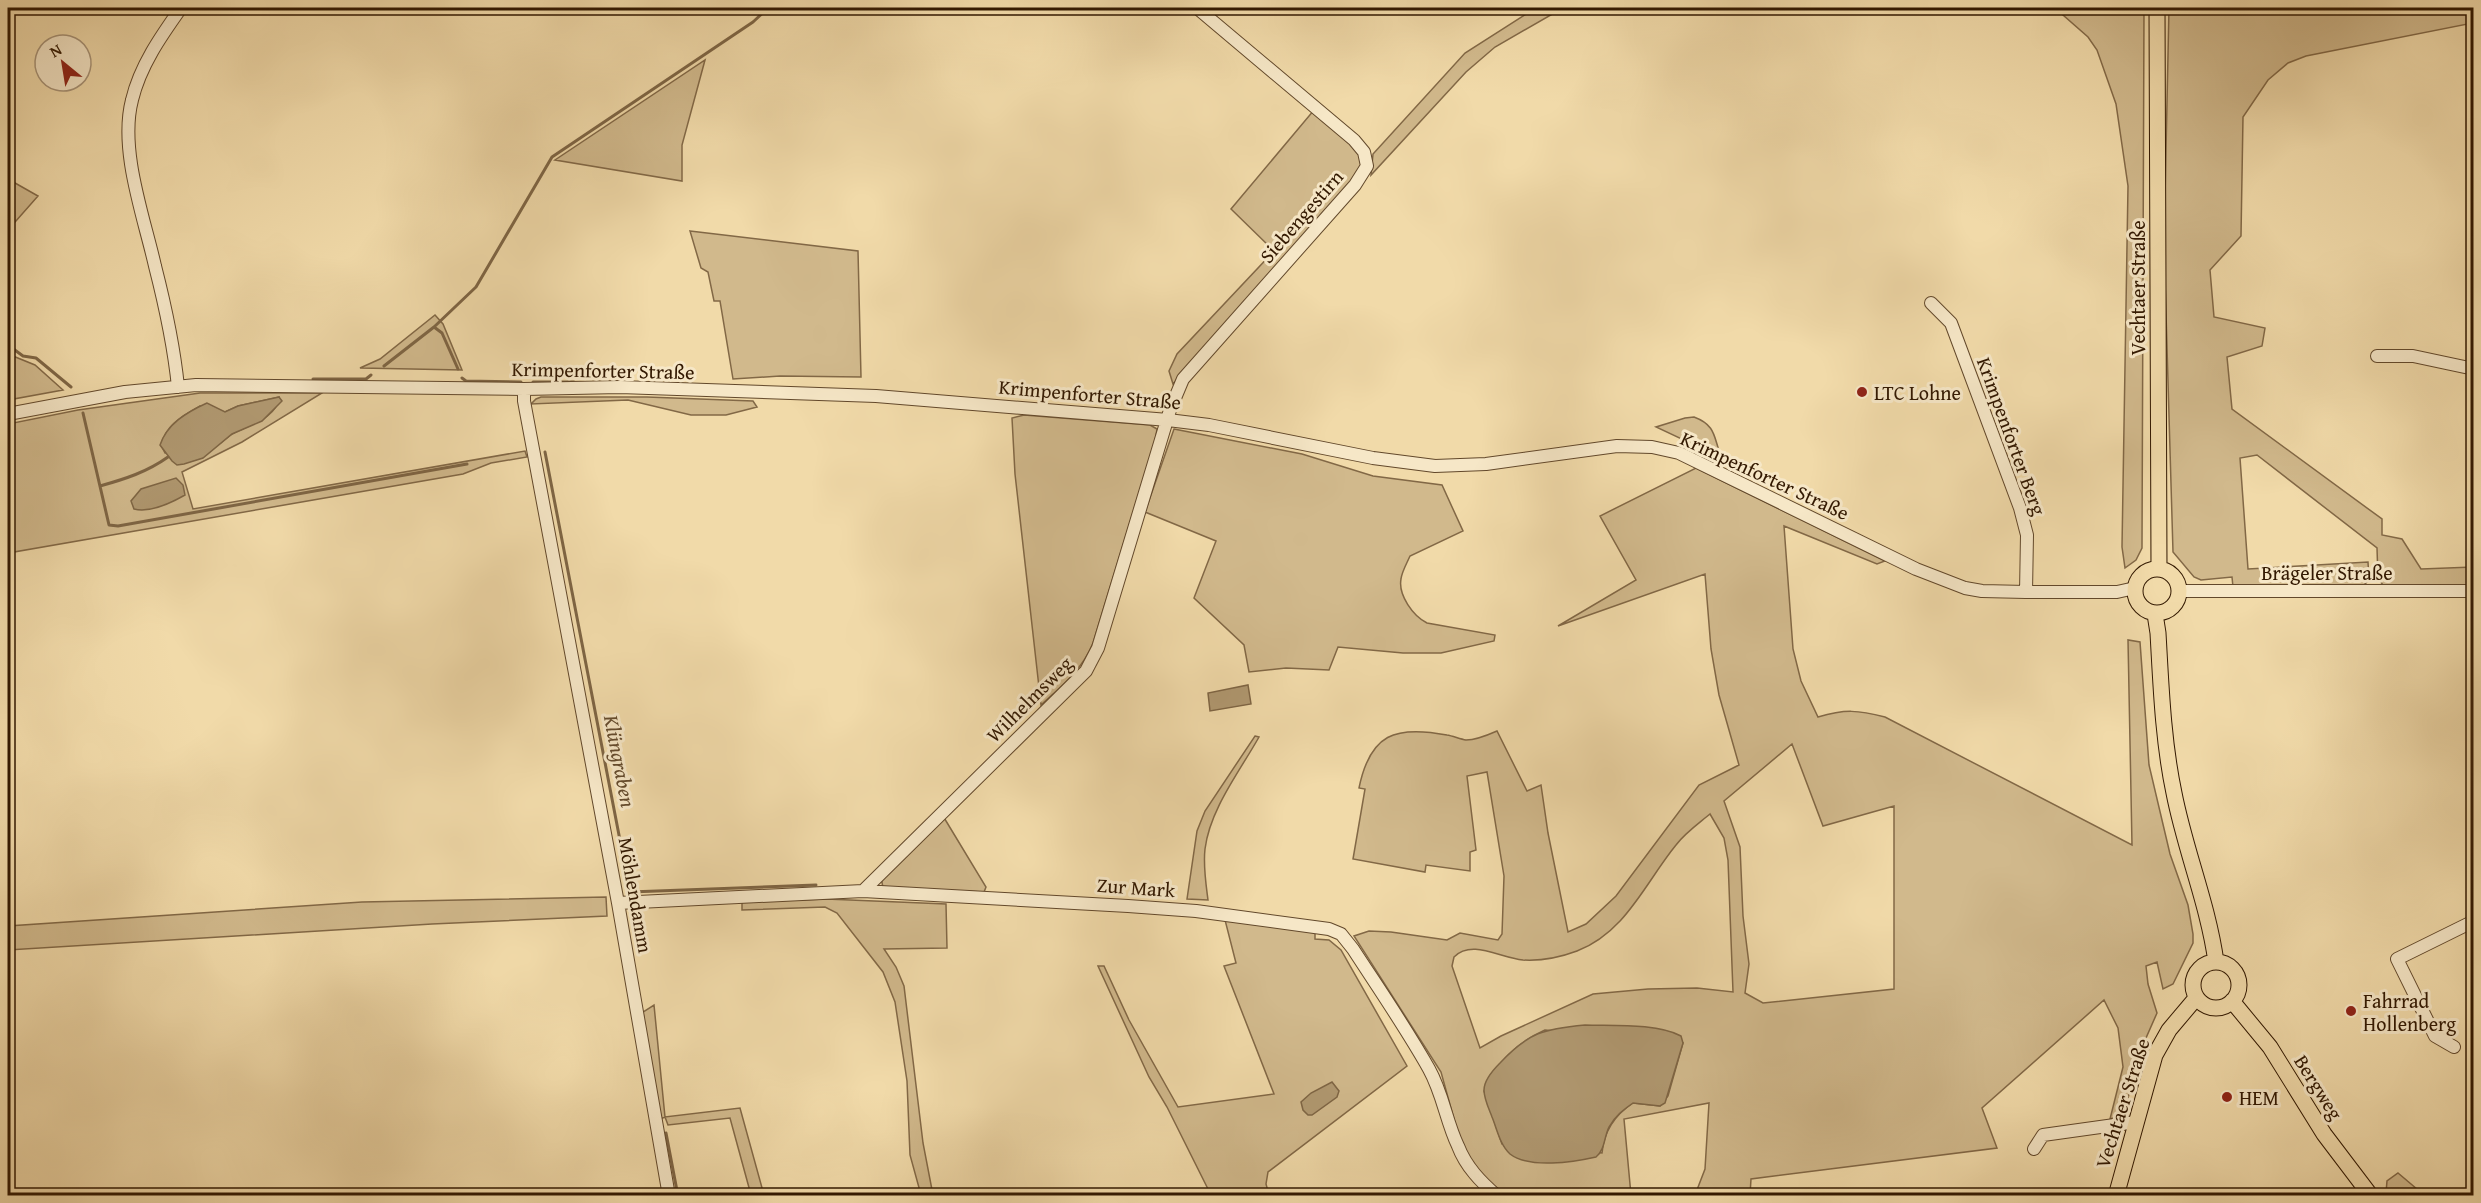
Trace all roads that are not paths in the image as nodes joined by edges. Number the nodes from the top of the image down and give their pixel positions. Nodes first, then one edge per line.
1 (181, 8) edge
2 (1197, 8) edge
3 (2157, 8) edge
4 (1931, 303) dead end
5 (2377, 356) dead end
6 (2474, 369) edge
7 (178, 387) junction
8 (524, 389) junction
9 (8, 414) edge
10 (1168, 420) junction
11 (2159, 568) junction
12 (2135, 588) junction
13 (2180, 591) junction
14 (2474, 591) edge
15 (2026, 592) junction
16 (2155, 614) junction
17 (863, 891) junction
18 (618, 903) junction
19 (2474, 921) edge
20 (2216, 962) junction
21 (2196, 998) junction
22 (2232, 1001) junction
23 (2454, 1047) dead end
24 (2136, 1122) junction
25 (2034, 1149) dead end
26 (669, 1196) edge
27 (1497, 1196) edge
28 (2116, 1196) edge
29 (2371, 1196) edge

1 - 7 street
2 - 10 street, Siebengestirn
3 - 11 main road, Vechtaer Straße
4 - 15 street, Krimpenforter Berg
5 - 6 street
7 - 8 street, Krimpenforter Straße
7 - 9 street, Krimpenforter Straße
8 - 10 street, Krimpenforter Straße
8 - 18 street, Möhlendamm
10 - 15 street, Krimpenforter Straße
10 - 17 street, Wilhelmsweg
11 - 12 main road
11 - 13 main road
12 - 15 street, Krimpenforter Straße
12 - 16 main road
13 - 14 street, Brägeler Straße
13 - 16 main road
16 - 20 main road
17 - 18 street, Zur Mark
17 - 27 street, Zur Mark
18 - 26 street, Möhlendamm
19 - 23 street
20 - 21 main road
20 - 22 main road
21 - 22 main road
21 - 24 main road, Vechtaer Straße
22 - 29 main road, Bergweg
24 - 25 street
24 - 28 main road, Vechtaer Straße

